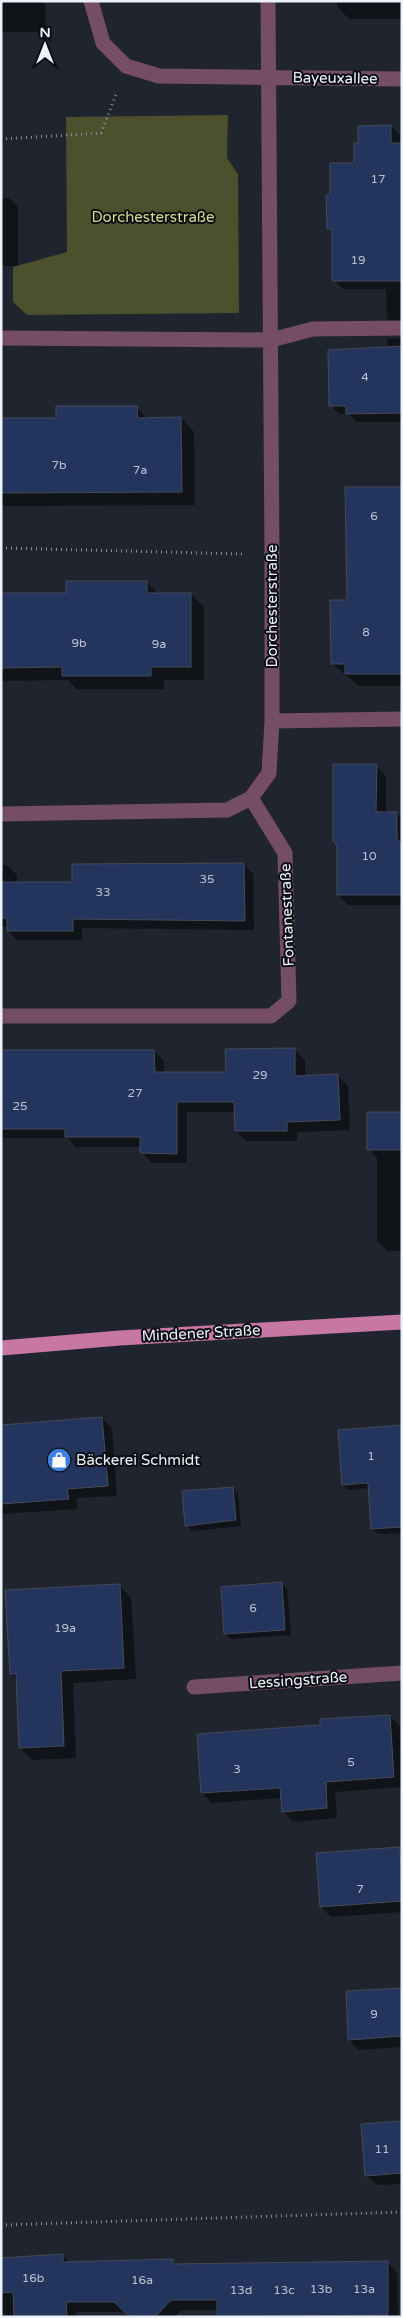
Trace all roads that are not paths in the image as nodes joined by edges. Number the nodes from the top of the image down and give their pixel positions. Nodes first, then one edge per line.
1 (91, 1) edge
2 (268, 1) edge
3 (269, 77) junction
4 (402, 79) edge
5 (402, 328) edge
6 (1, 338) edge
7 (271, 340) junction
8 (402, 719) edge
9 (272, 721) junction
10 (251, 798) junction
11 (1, 814) edge
12 (1, 1016) edge
13 (402, 1322) edge
14 (1, 1348) edge
15 (402, 1673) edge
16 (194, 1687) dead end

1 - 3 street, Bayeuxallee
2 - 3 street, Dorchesterstraße
3 - 4 street, Bayeuxallee
3 - 7 street, Dorchesterstraße
5 - 7 street
6 - 7 street
7 - 9 street, Dorchesterstraße
8 - 9 street
9 - 10 street, Dorchesterstraße
10 - 11 street
10 - 12 street, Fontanestraße
13 - 14 main road, Mindener Straße
15 - 16 street, Lessingstraße

